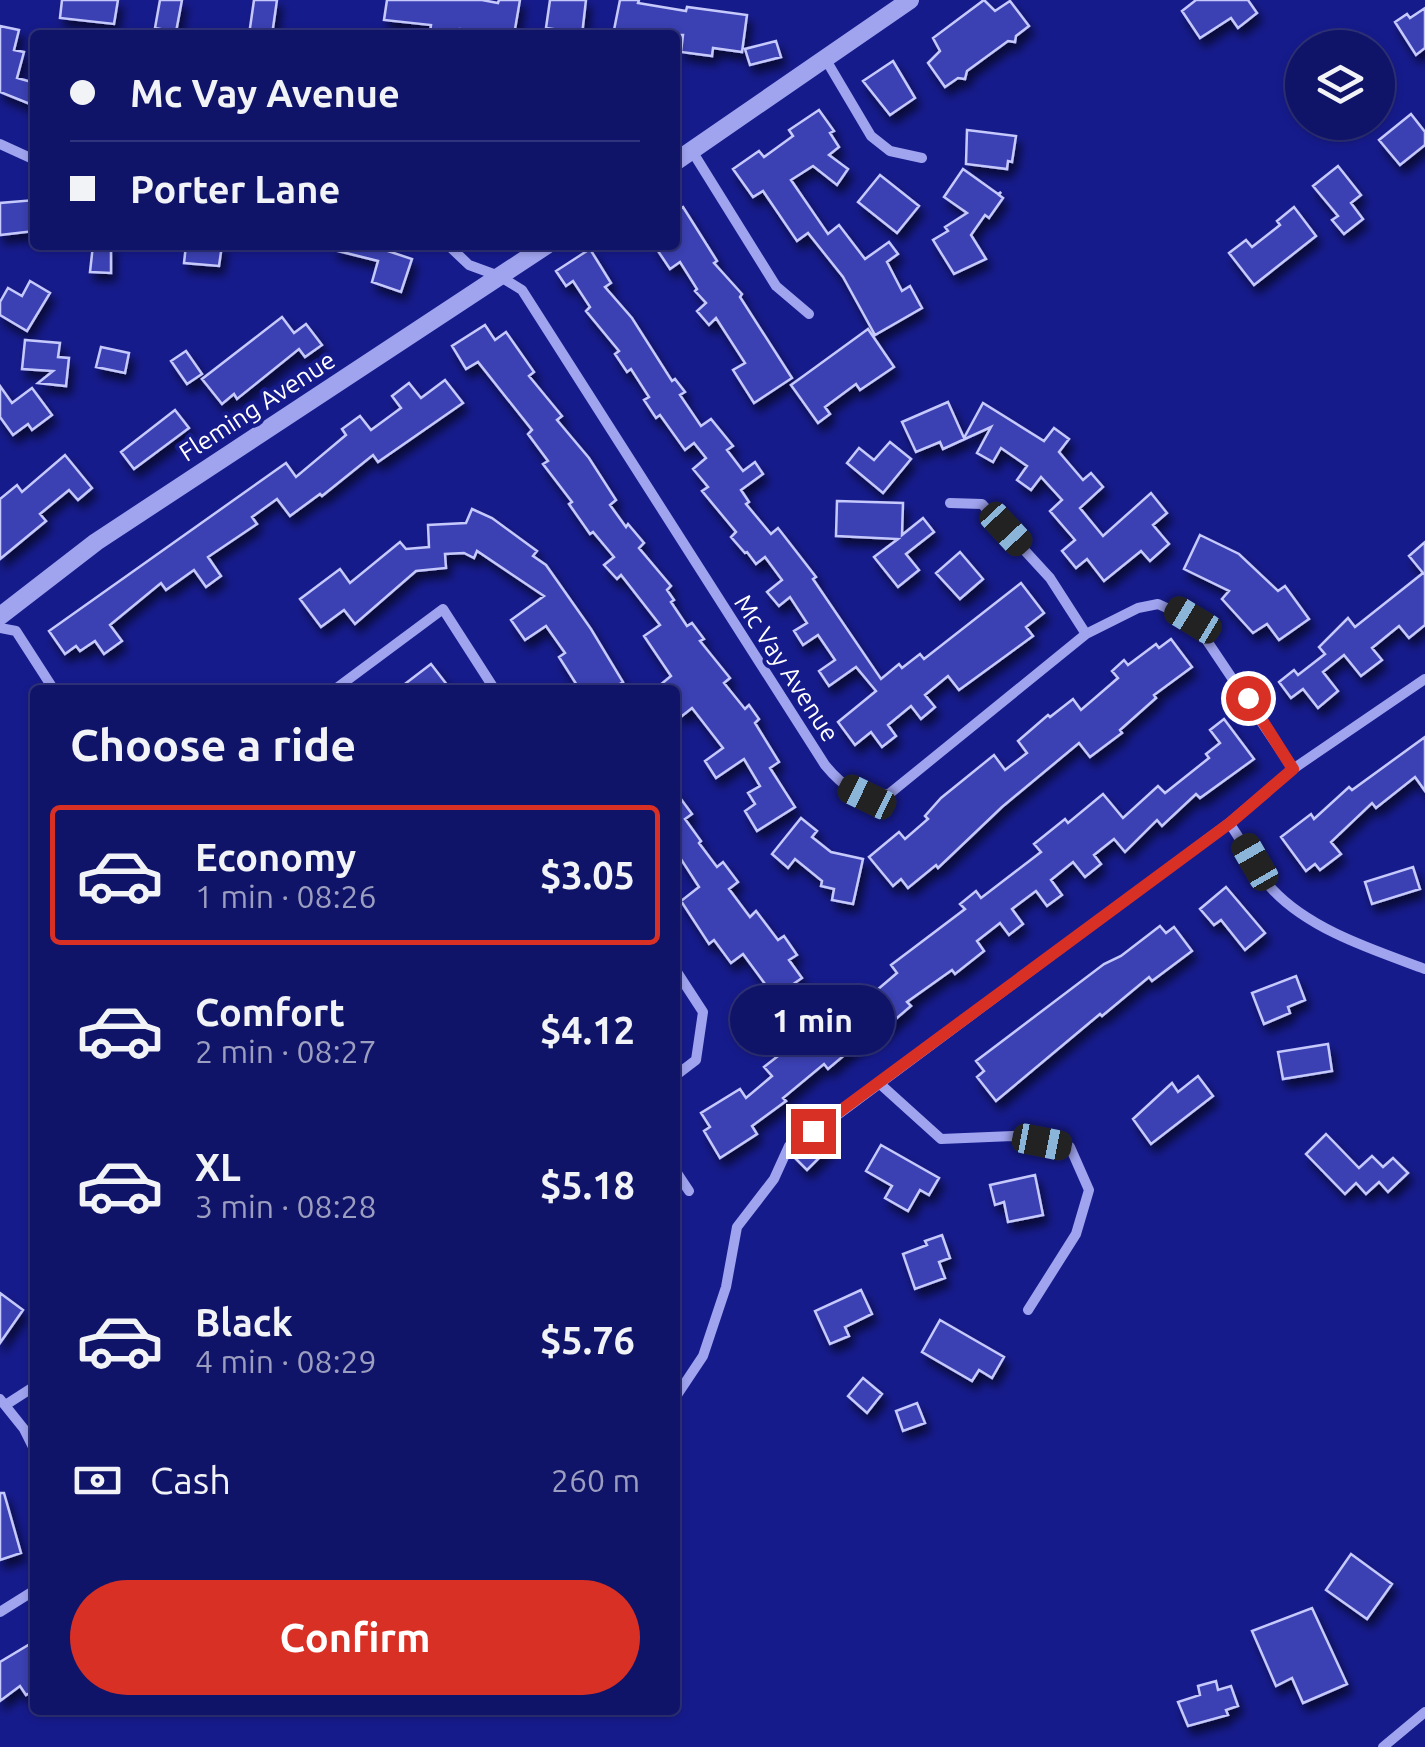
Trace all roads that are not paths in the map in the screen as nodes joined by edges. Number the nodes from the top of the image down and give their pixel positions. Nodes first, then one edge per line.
1 (898, 4) edge
2 (826, 60) junction
3 (0, 144) edge
4 (692, 151) junction
5 (30, 158) edge
6 (922, 158) dead end
7 (680, 159) edge
8 (453, 250) edge
9 (538, 250) edge
10 (499, 276) junction
11 (809, 314) dead end
12 (950, 504) dead end
13 (0, 616) edge
14 (0, 628) edge
15 (1086, 634) junction
16 (1425, 678) edge
17 (51, 685) edge
18 (341, 685) edge
19 (492, 685) edge
20 (1293, 769) junction
21 (1230, 823) junction
22 (1422, 965) edge
23 (680, 976) edge
24 (680, 1072) edge
25 (879, 1083) junction
26 (680, 1177) edge
27 (690, 1191) dead end
28 (1028, 1310) dead end
29 (30, 1388) edge
30 (680, 1390) edge
31 (3, 1402) edge
32 (30, 1443) edge
33 (30, 1593) edge
34 (0, 1612) edge
35 (1425, 1712) edge
36 (1383, 1747) edge

1 - 2 street
2 - 4 street
2 - 6 street
3 - 5 street
4 - 7 street
4 - 11 street
8 - 10 street, Mc Vay Avenue
9 - 10 street, Fleming Avenue
10 - 13 street, Fleming Avenue
10 - 15 street, Mc Vay Avenue
12 - 15 street
14 - 17 street
15 - 20 street, Mc Vay Avenue
16 - 20 street
18 - 19 street
20 - 21 street
21 - 22 street
21 - 25 street
23 - 24 street
25 - 28 street
25 - 30 street
26 - 27 street
29 - 31 street
31 - 32 street
33 - 34 street
35 - 36 street

